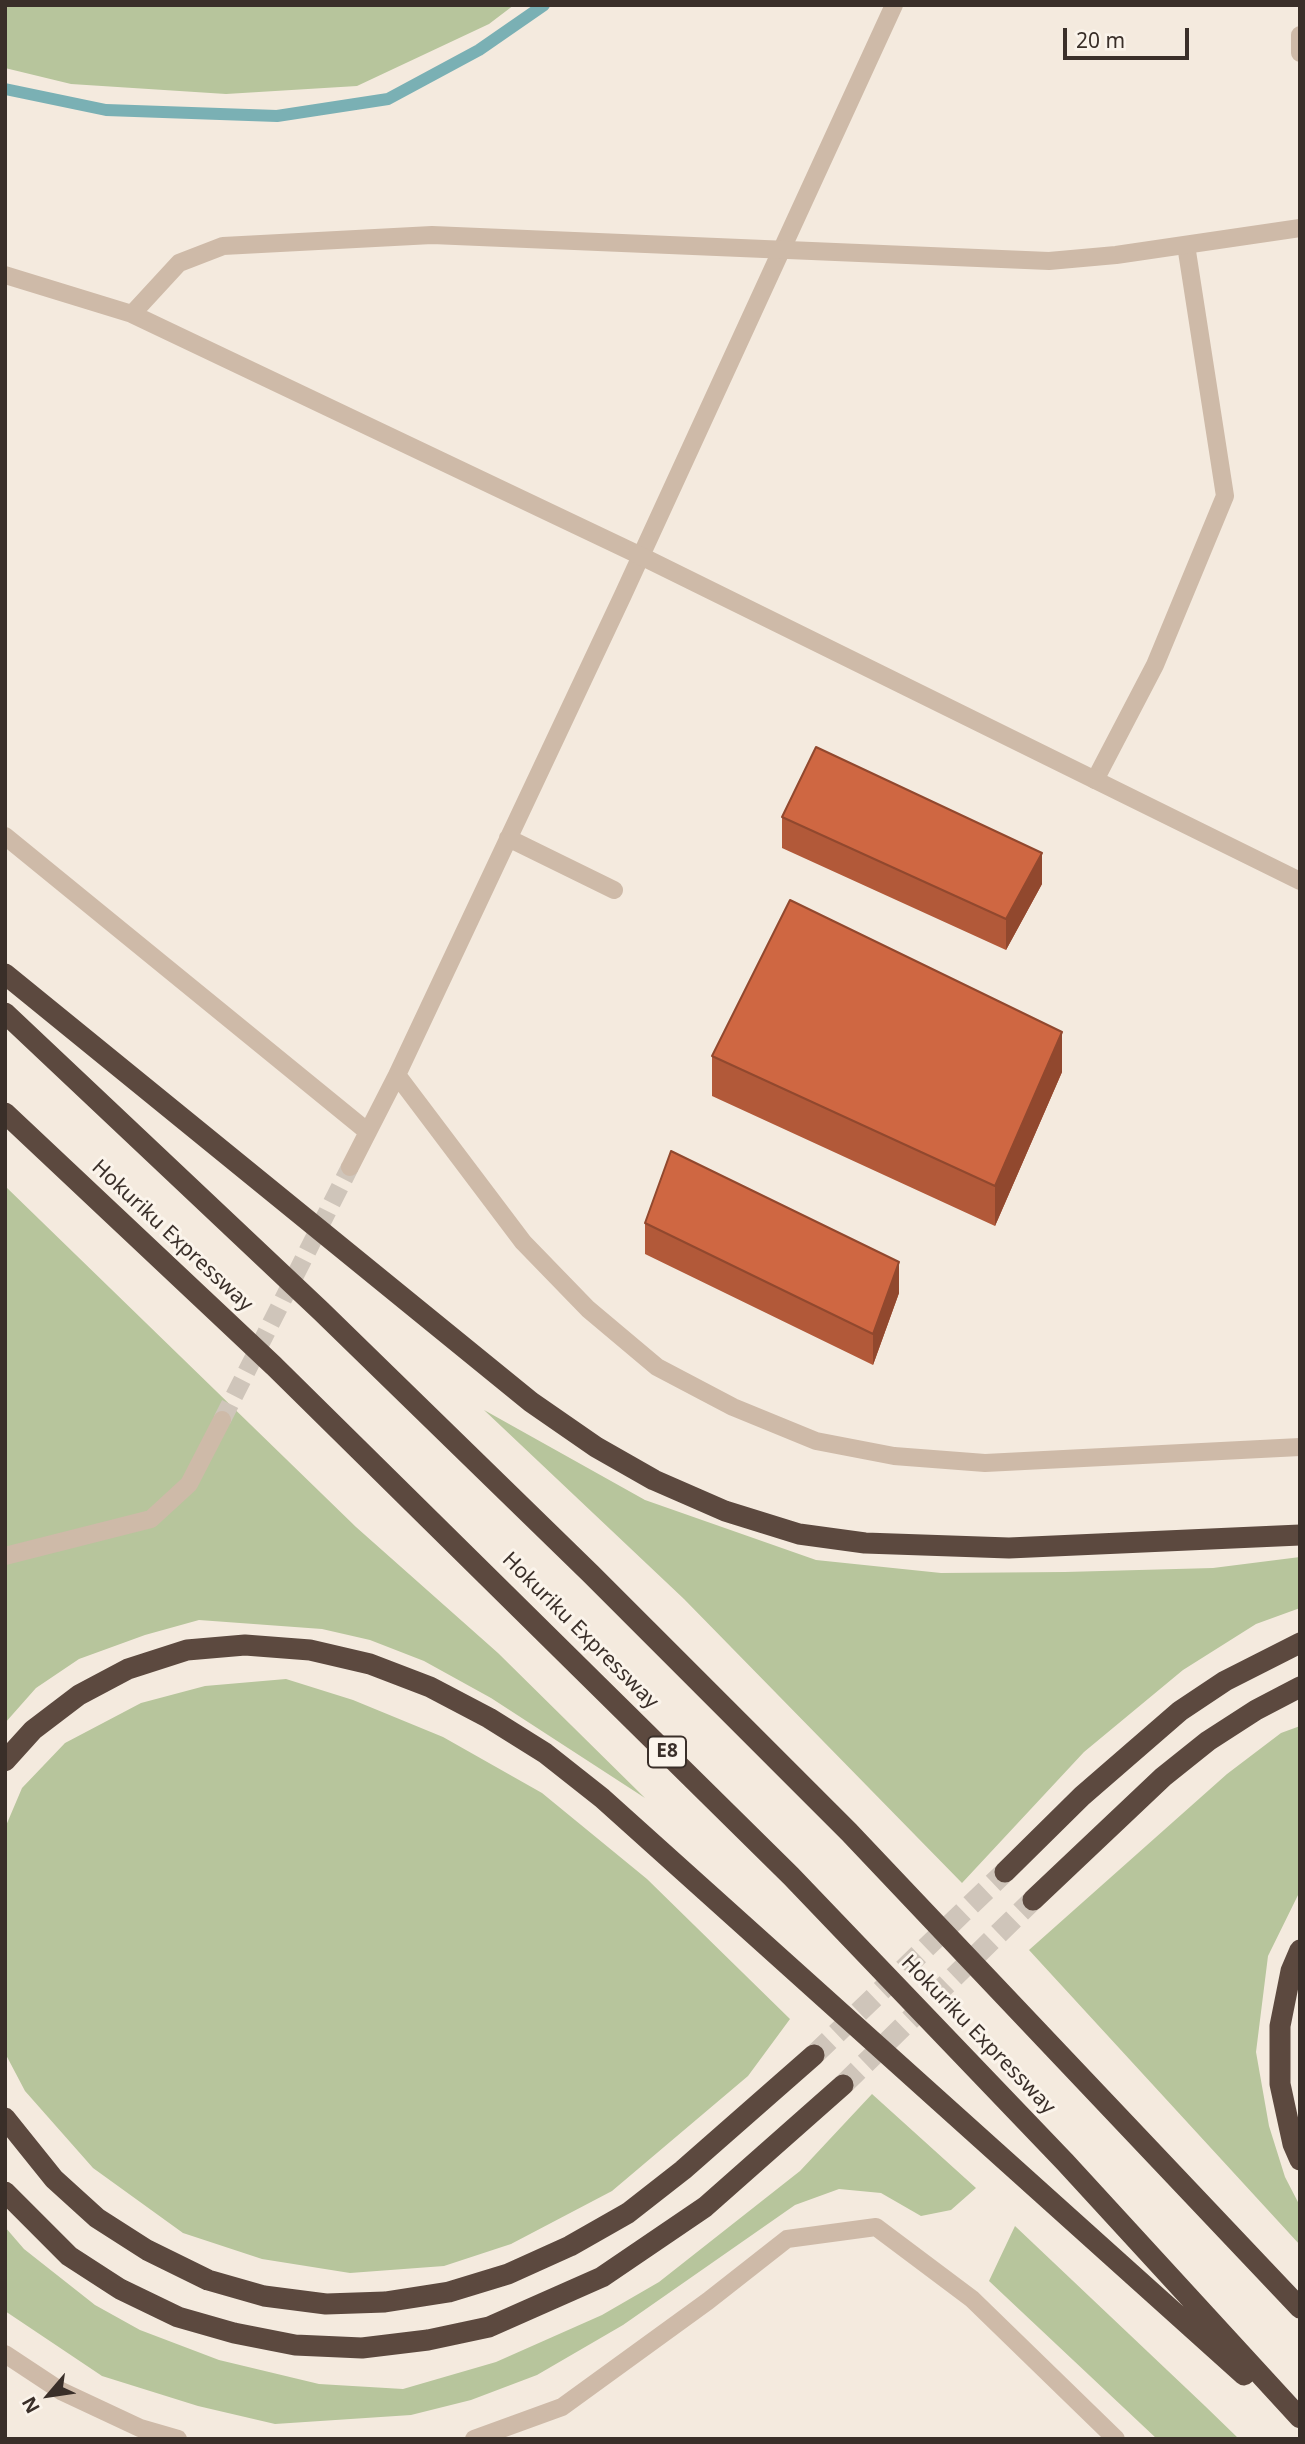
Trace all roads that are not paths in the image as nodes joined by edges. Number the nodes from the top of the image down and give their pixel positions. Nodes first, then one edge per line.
1 (894, 5) edge
2 (1300, 35) edge
3 (1300, 53) edge
4 (1300, 228) edge
5 (1186, 245) junction
6 (781, 248) junction
7 (5, 275) edge
8 (132, 314) junction
9 (641, 555) junction
10 (1095, 780) junction
11 (5, 836) edge
12 (508, 838) junction
13 (1300, 881) edge
14 (614, 890) dead end
15 (5, 974) edge
16 (5, 1013) edge
17 (397, 1075) junction
18 (5, 1113) edge
19 (368, 1132) junction
20 (350, 1167) tunnel mouth
21 (222, 1420) tunnel mouth
22 (1300, 1447) edge
23 (1300, 1535) edge
24 (5, 1556) edge
25 (1300, 1643) edge
26 (1300, 1687) edge
27 (5, 1761) edge
28 (1005, 1872) tunnel mouth
29 (1033, 1900) tunnel mouth
30 (1300, 1950) edge
31 (814, 2056) tunnel mouth
32 (843, 2085) tunnel mouth
33 (5, 2118) edge
34 (1300, 2160) edge
35 (5, 2192) edge
36 (1300, 2308) edge
37 (5, 2354) edge
38 (1300, 2418) edge
39 (1300, 2426) edge
40 (178, 2439) edge
41 (474, 2439) edge
42 (1116, 2439) edge

1 - 6 street
2 - 3 street
4 - 5 street
5 - 6 street
5 - 10 street
6 - 8 street
6 - 9 street
7 - 8 street
8 - 9 street
9 - 10 street
9 - 12 street
10 - 13 street
11 - 19 street
12 - 14 street
12 - 17 street
15 - 23 highway
16 - 36 highway
17 - 19 street
17 - 22 street
18 - 38 highway, Hokuriku Expressway / E8
19 - 20 street
21 - 24 street
25 - 28 highway
26 - 29 highway
27 - 39 highway
30 - 34 highway
31 - 33 highway
32 - 35 highway
37 - 40 street
41 - 42 street

